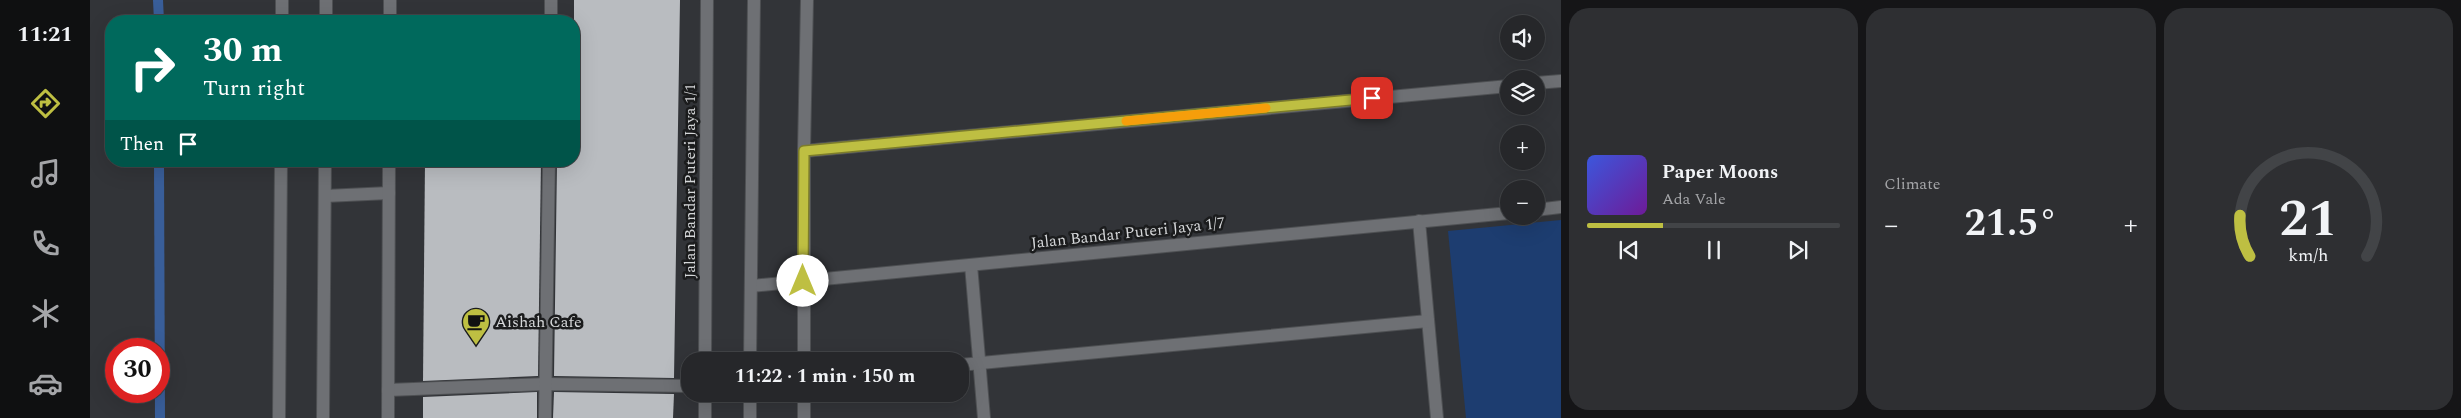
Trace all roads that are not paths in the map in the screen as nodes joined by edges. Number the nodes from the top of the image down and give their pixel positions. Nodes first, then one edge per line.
1 (282, 0) edge
2 (326, 0) edge
3 (390, 0) edge
4 (551, 0) edge
5 (707, 0) edge
6 (754, 0) edge
7 (807, 0) edge
8 (282, 15) edge
9 (326, 15) edge
10 (390, 15) edge
11 (551, 15) edge
12 (1561, 81) edge
13 (1545, 82) edge
14 (1500, 87) edge
15 (804, 151) junction
16 (281, 167) edge
17 (325, 167) edge
18 (390, 167) edge
19 (549, 167) edge
20 (389, 193) junction
21 (325, 196) junction
22 (1561, 207) edge
23 (1545, 209) edge
24 (1500, 213) edge
25 (1419, 221) junction
26 (971, 264) junction
27 (803, 281) junction
28 (751, 286) junction
29 (1428, 321) junction
30 (705, 352) edge
31 (750, 352) edge
32 (804, 352) edge
33 (979, 363) junction
34 (969, 364) edge
35 (546, 384) junction
36 (681, 386) edge
37 (388, 390) junction
38 (705, 402) edge
39 (750, 402) edge
40 (804, 402) edge
41 (279, 418) edge
42 (323, 418) edge
43 (388, 418) edge
44 (545, 418) edge
45 (705, 418) edge
46 (750, 418) edge
47 (804, 418) edge
48 (984, 418) edge
49 (1437, 418) edge

1 - 8 street
2 - 9 street
3 - 10 street
4 - 11 street
5 - 30 street, Jalan Bandar Puteri Jaya 1/1
6 - 28 street
7 - 15 street
12 - 13 street
14 - 15 street
15 - 27 street
16 - 41 street
17 - 21 street
18 - 20 street
19 - 35 street
20 - 21 street
20 - 37 street
21 - 42 street
22 - 23 street
24 - 25 street, Jalan Bandar Puteri Jaya 1/7
25 - 26 street, Jalan Bandar Puteri Jaya 1/7
25 - 29 street
26 - 27 street, Jalan Bandar Puteri Jaya 1/7
26 - 33 street
27 - 28 street, Jalan Bandar Puteri Jaya 1/7
27 - 32 street
28 - 31 street
29 - 33 street
29 - 49 street
33 - 34 street
33 - 48 street
35 - 36 street
35 - 37 street
35 - 44 street
37 - 43 street
38 - 45 street
39 - 46 street
40 - 47 street

